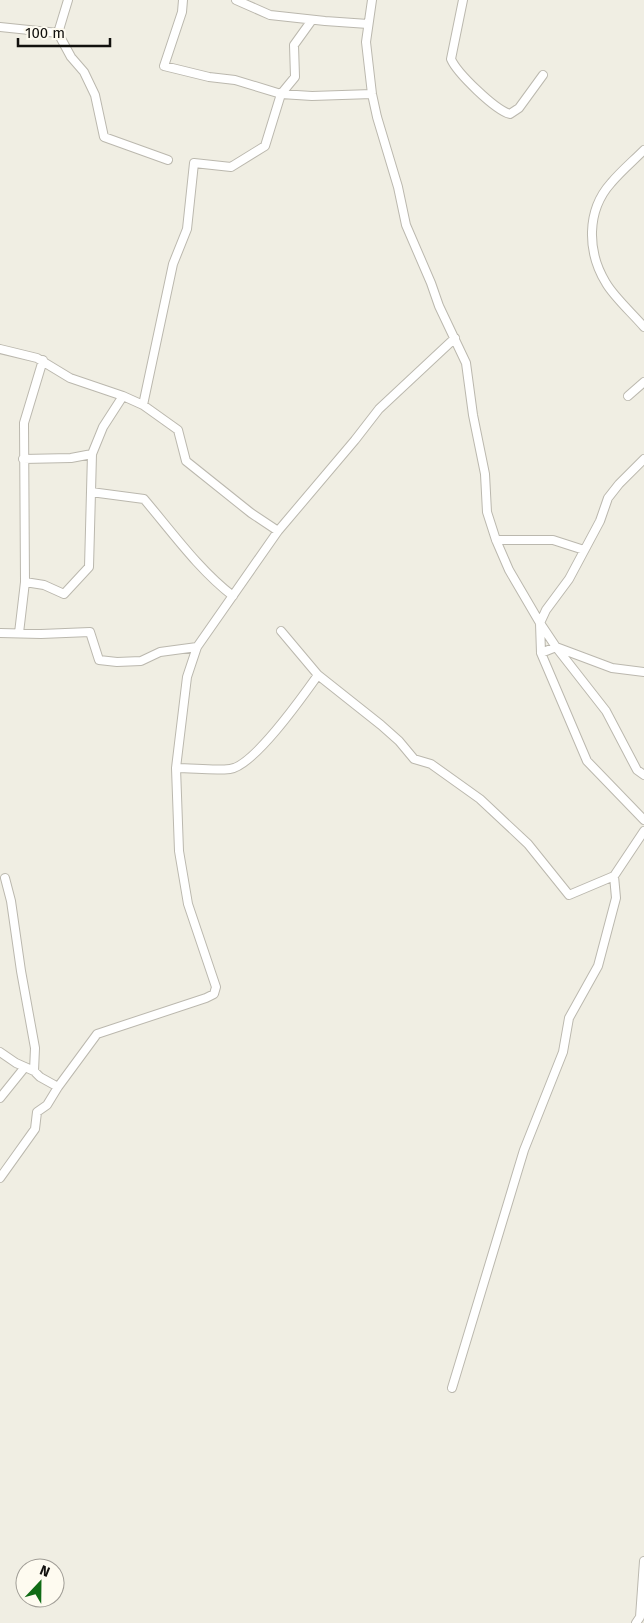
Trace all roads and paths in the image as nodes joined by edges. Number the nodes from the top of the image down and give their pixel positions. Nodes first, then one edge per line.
1 (68, 0) edge
2 (183, 0) edge
3 (236, 0) edge
4 (372, 0) edge
5 (464, 0) edge
6 (312, 20) junction
7 (368, 24) junction
8 (0, 27) edge
9 (58, 33) junction
10 (543, 74) dead end
11 (281, 94) junction
12 (372, 94) junction
13 (644, 150) edge
14 (168, 160) dead end
15 (644, 327) edge
16 (455, 338) junction
17 (0, 349) edge
18 (43, 360) junction
19 (644, 382) edge
20 (123, 396) junction
21 (628, 396) dead end
22 (143, 405) junction
23 (92, 454) junction
24 (23, 459) junction
25 (644, 459) edge
26 (91, 492) junction
27 (278, 531) junction
28 (496, 540) junction
29 (584, 550) junction
30 (25, 582) junction
31 (233, 596) junction
32 (540, 624) junction
33 (281, 631) dead end
34 (0, 633) edge
35 (19, 633) junction
36 (197, 647) junction
37 (556, 647) junction
38 (541, 652) junction
39 (644, 672) edge
40 (318, 675) junction
41 (176, 768) junction
42 (644, 775) edge
43 (644, 820) edge
44 (644, 831) edge
45 (614, 876) junction
46 (5, 878) dead end
47 (0, 1052) edge
48 (25, 1067) junction
49 (34, 1071) junction
50 (58, 1087) junction
51 (0, 1098) edge
52 (0, 1178) edge
53 (452, 1388) dead end
54 (644, 1561) edge
55 (636, 1623) edge

1 - 9 street
2 - 11 street
3 - 6 street
4 - 7 street
5 - 10 street
6 - 7 street
6 - 11 street
7 - 12 street
8 - 9 street
9 - 14 street
11 - 12 street
11 - 22 street
12 - 16 street
13 - 15 street
16 - 27 street
16 - 28 street
17 - 18 street
18 - 20 street
18 - 24 street
19 - 21 street
20 - 22 street
20 - 23 street
22 - 27 street
23 - 24 street
23 - 26 street
24 - 30 street
25 - 29 street
26 - 30 street
26 - 31 street
27 - 31 street
28 - 29 street
28 - 32 street
29 - 32 street
30 - 35 street
31 - 36 street
32 - 37 street
32 - 38 street
33 - 40 street
34 - 35 street
35 - 36 street
36 - 41 street
37 - 38 street
37 - 39 street
37 - 42 street
38 - 43 street
40 - 41 street
40 - 45 street
41 - 50 street
44 - 45 street
45 - 53 street
46 - 49 street
47 - 48 street
48 - 49 street
48 - 51 street
49 - 50 street
50 - 52 street
54 - 55 street

